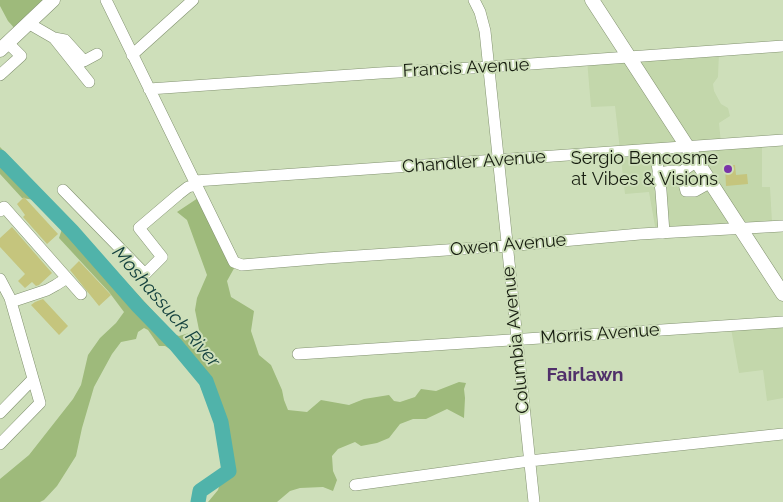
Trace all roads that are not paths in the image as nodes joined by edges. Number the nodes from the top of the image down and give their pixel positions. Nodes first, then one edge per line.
1 (53, 0) edge
2 (106, 0) edge
3 (193, 0) edge
4 (474, 0) edge
5 (592, 0) edge
6 (28, 23) junction
7 (54, 38) junction
8 (4, 46) edge
9 (783, 46) edge
10 (97, 54) dead end
11 (132, 55) junction
12 (629, 57) junction
13 (489, 67) junction
14 (0, 75) edge
15 (89, 82) dead end
16 (149, 89) junction
17 (783, 140) edge
18 (688, 146) junction
19 (655, 149) junction
20 (498, 160) junction
21 (697, 161) junction
22 (681, 172) junction
23 (658, 173) junction
24 (711, 182) junction
25 (196, 183) junction
26 (63, 190) dead end
27 (0, 211) edge
28 (783, 226) edge
29 (741, 230) junction
30 (664, 233) junction
31 (506, 246) junction
32 (66, 278) junction
33 (0, 279) edge
34 (81, 294) dead end
35 (783, 294) edge
36 (11, 302) junction
37 (783, 322) edge
38 (517, 339) junction
39 (298, 354) dead end
40 (32, 380) junction
41 (0, 412) edge
42 (783, 434) edge
43 (0, 444) edge
44 (529, 461) junction
45 (355, 485) dead end
46 (534, 502) edge

1 - 6 main road
2 - 11 street
3 - 11 street
4 - 13 street, Columbia Avenue
5 - 12 main road
6 - 7 street
6 - 8 main road
7 - 10 street
7 - 15 street
8 - 14 street
9 - 12 street, Francis Avenue
11 - 16 street
12 - 13 street, Francis Avenue
12 - 18 main road
13 - 16 street, Francis Avenue
13 - 20 street, Columbia Avenue
16 - 25 street
17 - 18 street, Chandler Avenue
18 - 19 street, Chandler Avenue
18 - 21 main road
19 - 20 street, Chandler Avenue
19 - 23 street
20 - 25 street, Chandler Avenue
20 - 31 street, Columbia Avenue
21 - 22 street
21 - 24 main road
22 - 23 street
22 - 24 street
23 - 30 street
24 - 29 main road
25 - 26 street
25 - 31 street, Owen Avenue
27 - 32 street
28 - 29 street, Owen Avenue
29 - 30 street, Owen Avenue
29 - 35 main road
30 - 31 street, Owen Avenue
31 - 38 street, Columbia Avenue
32 - 34 street
32 - 36 street
33 - 36 street
36 - 40 street
37 - 38 street, Morris Avenue
38 - 39 street, Morris Avenue
38 - 44 street, Columbia Avenue
40 - 41 street
40 - 43 street
42 - 44 street
44 - 45 street
44 - 46 street, Columbia Avenue

